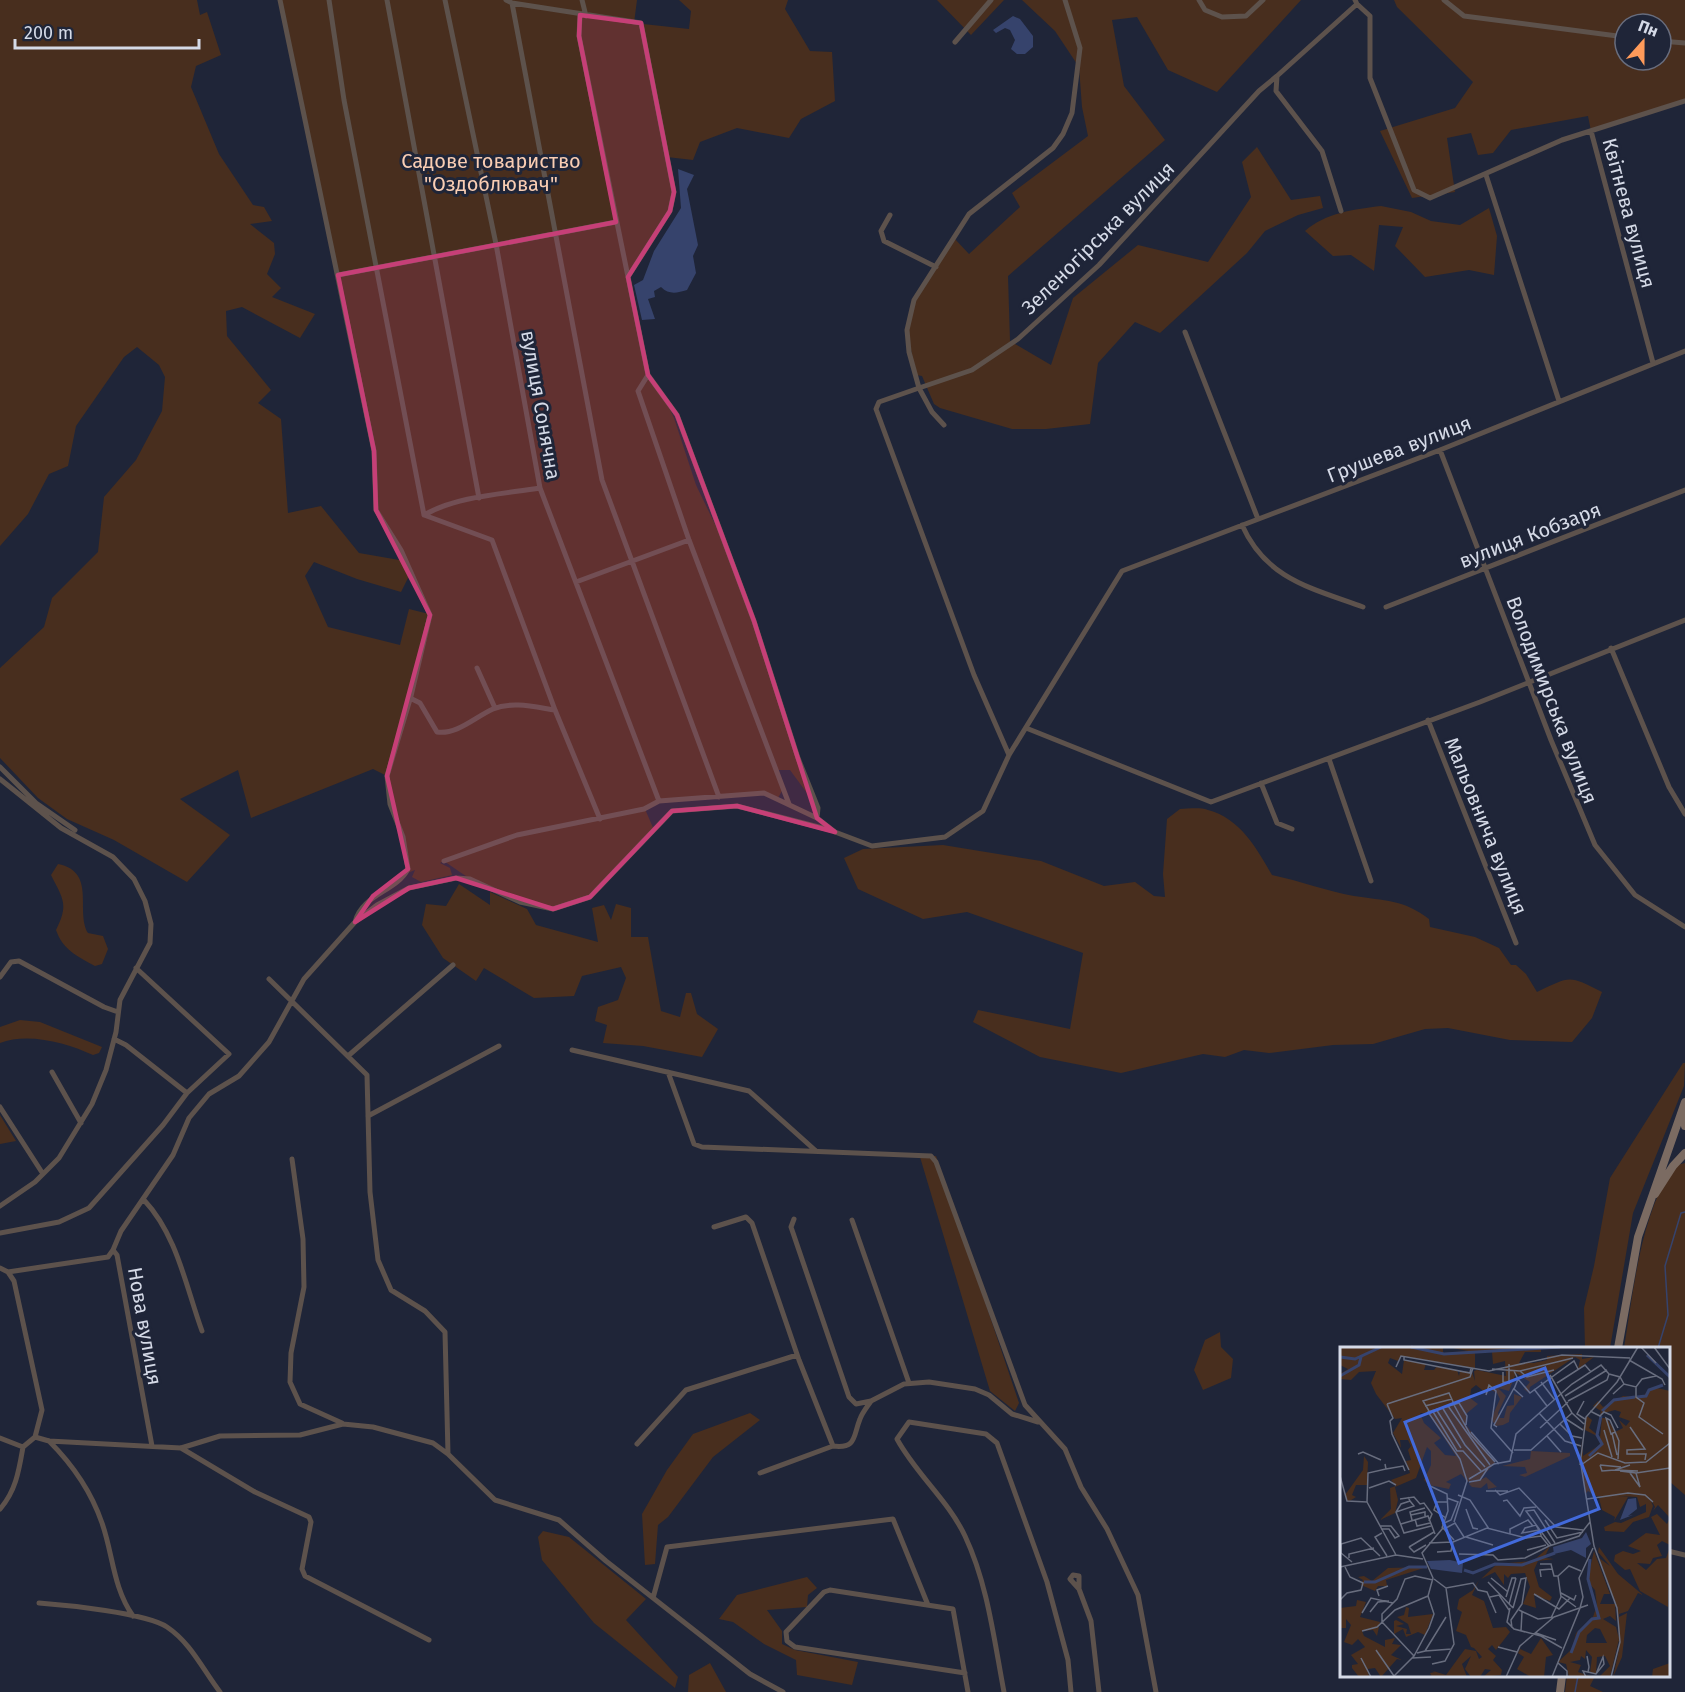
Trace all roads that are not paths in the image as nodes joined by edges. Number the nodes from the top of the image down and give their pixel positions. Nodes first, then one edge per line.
1 (280, 0) edge
2 (329, 0) edge
3 (387, 0) edge
4 (445, 0) edge
5 (506, 0) edge
6 (582, 0) edge
7 (991, 0) edge
8 (1065, 0) edge
9 (1199, 0) edge
10 (1263, 0) edge
11 (1444, 0) edge
12 (1356, 2) edge
13 (512, 3) junction
14 (583, 16) junction
15 (1613, 35) edge
16 (955, 42) dead end
17 (1277, 76) junction
18 (1685, 101) edge
19 (1592, 131) junction
20 (1486, 175) junction
21 (1341, 211) dead end
22 (890, 215) dead end
23 (616, 222) junction
24 (556, 233) junction
25 (496, 244) junction
26 (435, 255) junction
27 (375, 266) junction
28 (936, 267) junction
29 (338, 275) junction
30 (627, 277) junction
31 (1185, 332) dead end
32 (1685, 351) edge
33 (1653, 363) junction
34 (648, 375) junction
35 (919, 388) junction
36 (1559, 401) junction
37 (945, 425) dead end
38 (1440, 450) junction
39 (540, 489) junction
40 (1685, 490) edge
41 (479, 498) junction
42 (424, 515) junction
43 (1258, 519) junction
44 (1242, 525) junction
45 (689, 540) junction
46 (632, 562) junction
47 (1484, 569) junction
48 (576, 582) junction
49 (1363, 607) dead end
50 (1386, 607) dead end
51 (1685, 620) edge
52 (1611, 648) junction
53 (477, 668) dead end
54 (1529, 682) junction
55 (410, 698) junction
56 (495, 708) junction
57 (555, 711) junction
58 (1428, 720) junction
59 (1026, 728) junction
60 (1009, 755) junction
61 (1329, 759) junction
62 (0, 767) edge
63 (0, 779) edge
64 (1261, 783) junction
65 (718, 797) junction
66 (659, 801) junction
67 (790, 805) junction
68 (1685, 814) edge
69 (817, 818) junction
70 (600, 819) junction
71 (1292, 829) dead end
72 (75, 830) dead end
73 (835, 832) junction
74 (444, 861) dead end
75 (1371, 881) dead end
76 (355, 922) junction
77 (1685, 927) edge
78 (1516, 944) dead end
79 (453, 965) dead end
80 (136, 968) junction
81 (0, 977) edge
82 (269, 978) dead end
83 (291, 1001) junction
84 (118, 1012) junction
85 (114, 1039) junction
86 (499, 1046) dead end
87 (572, 1050) dead end
88 (348, 1056) junction
89 (52, 1071) dead end
90 (668, 1072) junction
91 (187, 1093) junction
92 (1684, 1104) edge
93 (0, 1107) edge
94 (368, 1116) junction
95 (81, 1123) junction
96 (1685, 1126) edge
97 (816, 1151) junction
98 (1685, 1153) edge
99 (292, 1159) dead end
100 (43, 1174) junction
101 (144, 1200) junction
102 (1648, 1205) junction
103 (0, 1206) edge
104 (794, 1219) dead end
105 (852, 1220) dead end
106 (714, 1227) dead end
107 (0, 1233) edge
108 (113, 1250) junction
109 (0, 1268) edge
110 (8, 1272) junction
111 (202, 1331) dead end
112 (1618, 1347) edge
113 (797, 1355) junction
114 (909, 1383) junction
115 (871, 1401) junction
116 (1040, 1423) junction
117 (343, 1424) junction
118 (35, 1437) junction
119 (0, 1438) edge
120 (49, 1440) junction
121 (637, 1444) dead end
122 (152, 1446) junction
123 (833, 1446) junction
124 (23, 1447) junction
125 (181, 1448) junction
126 (448, 1454) junction
127 (760, 1473) dead end
128 (0, 1509) edge
129 (1670, 1552) edge
130 (1685, 1556) edge
131 (1079, 1589) dead end
132 (653, 1598) junction
133 (39, 1603) dead end
134 (928, 1605) junction
135 (133, 1616) junction
136 (429, 1640) dead end
137 (966, 1673) junction
138 (1562, 1677) edge
139 (220, 1692) edge
140 (783, 1692) edge
141 (968, 1692) edge
142 (1004, 1692) edge
143 (1071, 1692) edge
144 (1099, 1692) edge
145 (1156, 1692) edge
146 (1560, 1692) edge

1 - 29 street
2 - 27 street
3 - 26 street
4 - 25 street, вулиця Сонячна
5 - 13 street
6 - 14 street
7 - 16 street
8 - 28 street
9 - 10 street
11 - 15 street
12 - 17 street, Зеленогірська вулиця
12 - 20 street
13 - 14 street
13 - 24 street
14 - 23 street
14 - 30 street
17 - 21 street
17 - 35 street, Зеленогірська вулиця
18 - 19 street, Квітнева вулиця
19 - 20 street
19 - 33 street, Квітнева вулиця
20 - 36 street
22 - 28 street
23 - 24 street
23 - 30 street
24 - 25 street
24 - 46 street
25 - 26 street
25 - 39 street, вулиця Сонячна
26 - 27 street
26 - 41 street
27 - 29 street
27 - 42 street
28 - 35 street
29 - 55 street
30 - 34 street
31 - 43 street
32 - 33 street, Грушева вулиця
33 - 36 street, Грушева вулиця
34 - 45 street
34 - 69 street
35 - 37 street
35 - 60 street, Зеленогірська вулиця
36 - 38 street, Грушева вулиця
38 - 43 street, Грушева вулиця
38 - 47 street, Володимирська вулиця
39 - 41 street
39 - 48 street, вулиця Сонячна
40 - 47 street, вулиця Кобзаря
41 - 42 street
42 - 57 street
43 - 44 street, Грушева вулиця
44 - 49 street
44 - 59 street, Грушева вулиця
45 - 46 street
45 - 67 street
46 - 48 street
46 - 65 street
47 - 50 street, вулиця Кобзаря
47 - 54 street, Володимирська вулиця
48 - 66 street, вулиця Сонячна
51 - 52 street
52 - 54 street
52 - 68 street
53 - 56 street
54 - 58 street
54 - 77 street, Володимирська вулиця
55 - 56 street
55 - 76 street
56 - 57 street
57 - 70 street
58 - 61 street
58 - 78 street, Мальовнича вулиця
59 - 60 street
59 - 64 street
60 - 73 street
61 - 64 street
61 - 75 street
62 - 72 street
63 - 80 street
64 - 71 street
65 - 66 street
65 - 67 street
66 - 70 street
67 - 69 street
69 - 73 street
70 - 74 street
73 - 76 street
76 - 83 street
79 - 88 street
80 - 84 street
80 - 91 street
81 - 84 street
82 - 83 street
83 - 88 street
83 - 101 street
84 - 85 street
85 - 91 street
85 - 95 street
86 - 94 street
87 - 90 street
88 - 94 street
89 - 95 street
90 - 97 street
90 - 97 street
91 - 107 street
92 - 96 main road
92 - 102 main road
93 - 100 street
94 - 126 street
95 - 100 street
97 - 116 street
98 - 102 main road
99 - 117 street
100 - 103 street
101 - 108 street
101 - 111 street
102 - 112 main road
104 - 115 street
105 - 114 street
106 - 113 street
108 - 110 street, Нова вулиця
108 - 122 street, Нова вулиця
109 - 110 street
110 - 118 street
113 - 121 street
113 - 123 street
114 - 115 street
114 - 116 street
115 - 123 street
116 - 145 street
117 - 125 street
117 - 126 street
118 - 120 street
118 - 124 street
119 - 124 street
120 - 122 street
120 - 135 street
122 - 125 street
123 - 127 street
124 - 128 street
125 - 136 street
126 - 132 street
129 - 130 street
131 - 144 street
132 - 134 street
132 - 140 street
133 - 135 street
134 - 137 street
134 - 137 street
135 - 139 street
137 - 141 street
138 - 146 main road
142 - 143 street

